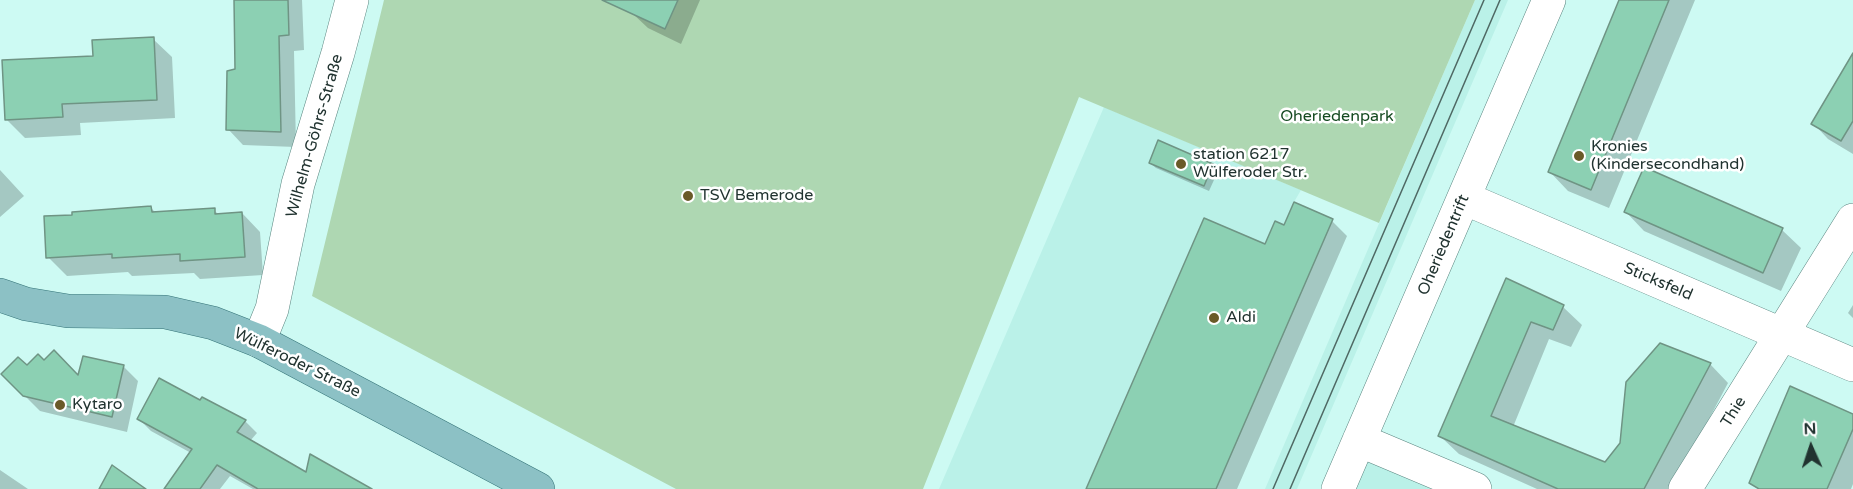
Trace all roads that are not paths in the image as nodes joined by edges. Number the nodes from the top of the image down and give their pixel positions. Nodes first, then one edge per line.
1 (352, 0) edge
2 (1549, 0) edge
3 (1464, 198) junction
4 (1853, 220) edge
5 (0, 295) edge
6 (1783, 335) junction
7 (259, 341) junction
8 (1853, 365) edge
9 (1359, 440) junction
10 (538, 489) edge
11 (1338, 489) edge
12 (1475, 489) edge
13 (1685, 489) edge

1 - 7 street, Wilhelm-Göhrs-Straße
2 - 3 street, Oheriedentrift
3 - 6 street, Sticksfeld
3 - 9 street, Oheriedentrift
4 - 6 street, Thie
5 - 7 main road, Wülferoder Straße
6 - 8 street, Sticksfeld
6 - 13 street, Thie
7 - 10 main road, Wülferoder Straße
9 - 11 street, Oheriedentrift
9 - 12 street

